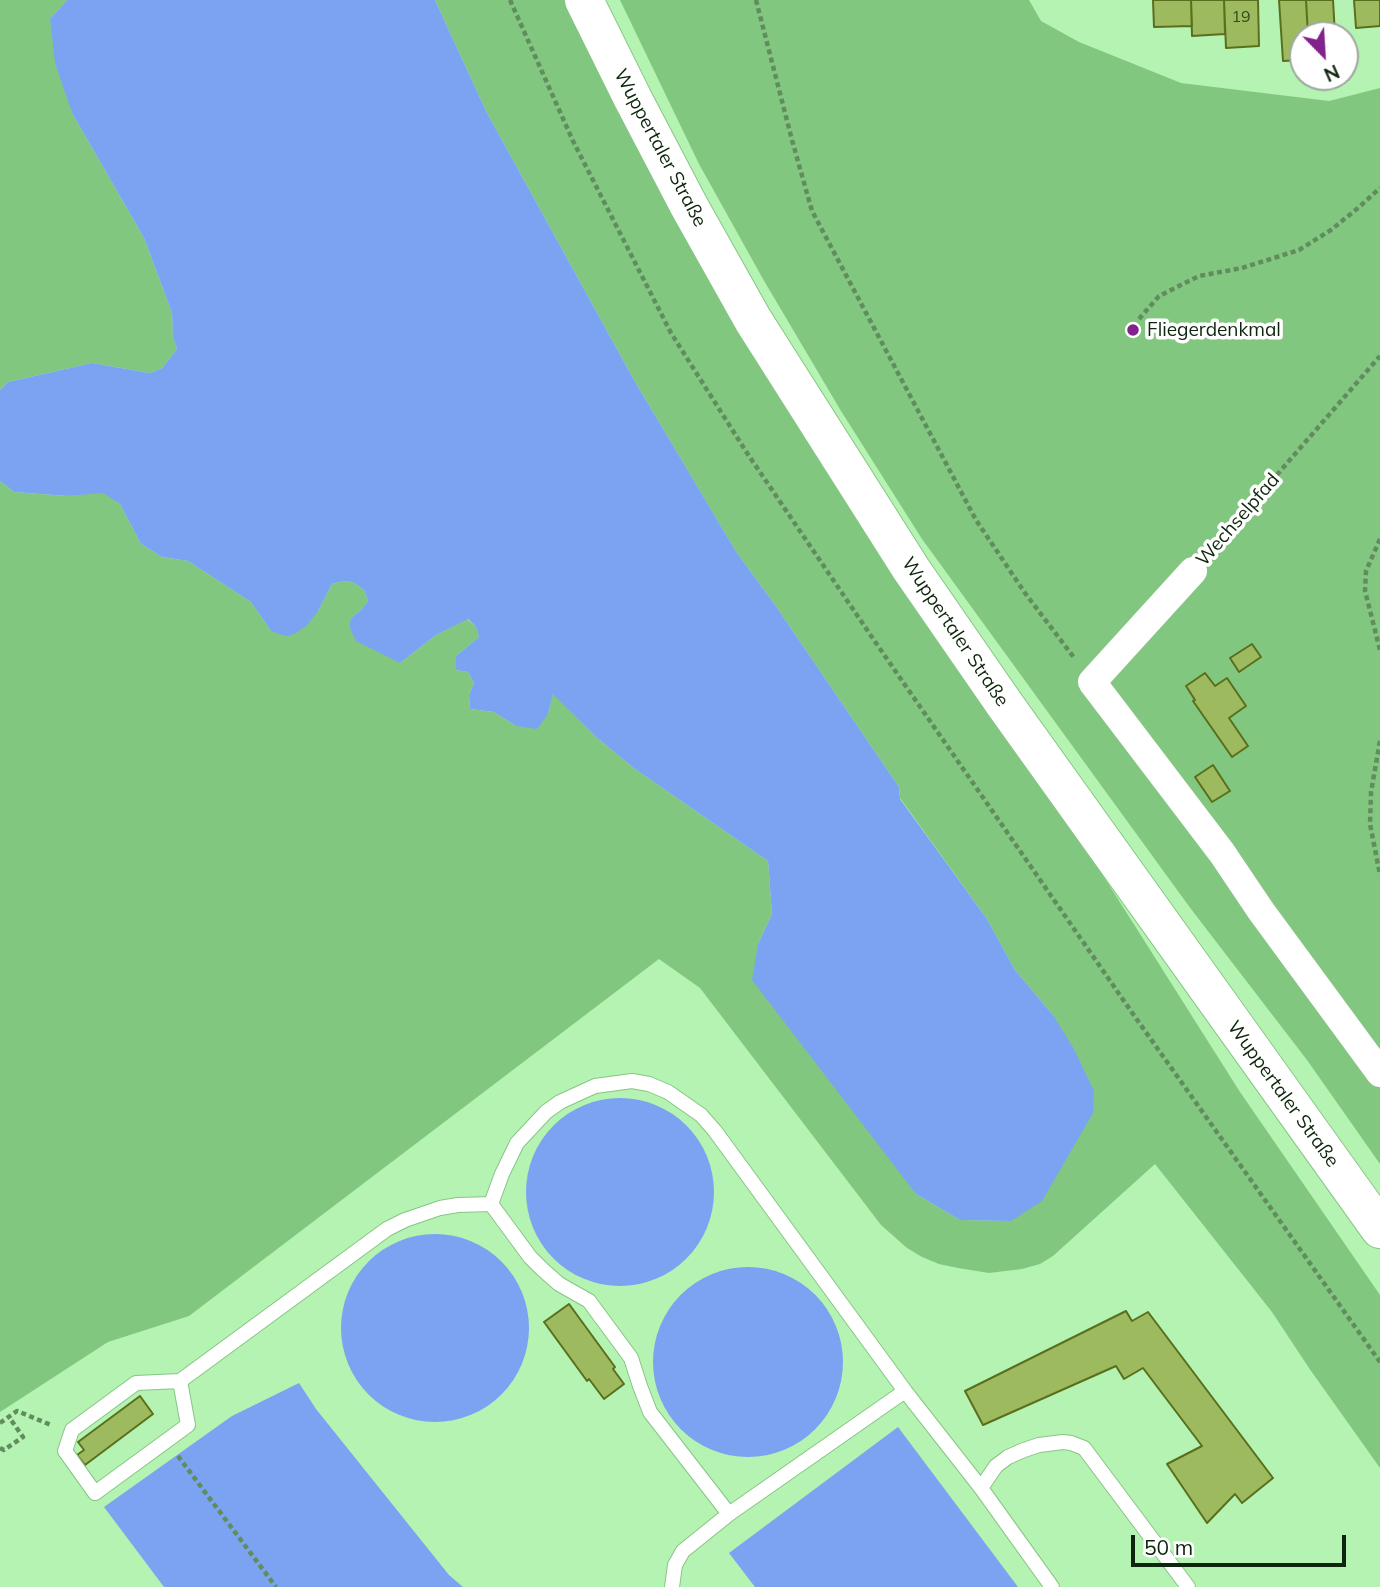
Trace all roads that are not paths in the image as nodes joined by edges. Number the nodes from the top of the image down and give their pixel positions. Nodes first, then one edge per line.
1 (584, 0) edge
2 (1193, 572) road end
3 (1380, 1073) edge
4 (491, 1204) junction
5 (1380, 1229) edge
6 (180, 1381) junction
7 (905, 1391) junction
8 (981, 1488) junction
9 (729, 1514) junction
10 (672, 1587) edge
11 (1052, 1587) edge
12 (1188, 1587) edge

1 - 5 street, Wuppertaler Straße
2 - 3 street, Wechselpfad
4 - 6 lane
4 - 7 lane
4 - 9 lane
6 - 6 lane
7 - 8 lane
7 - 9 lane
8 - 11 lane
8 - 12 lane
9 - 10 lane

